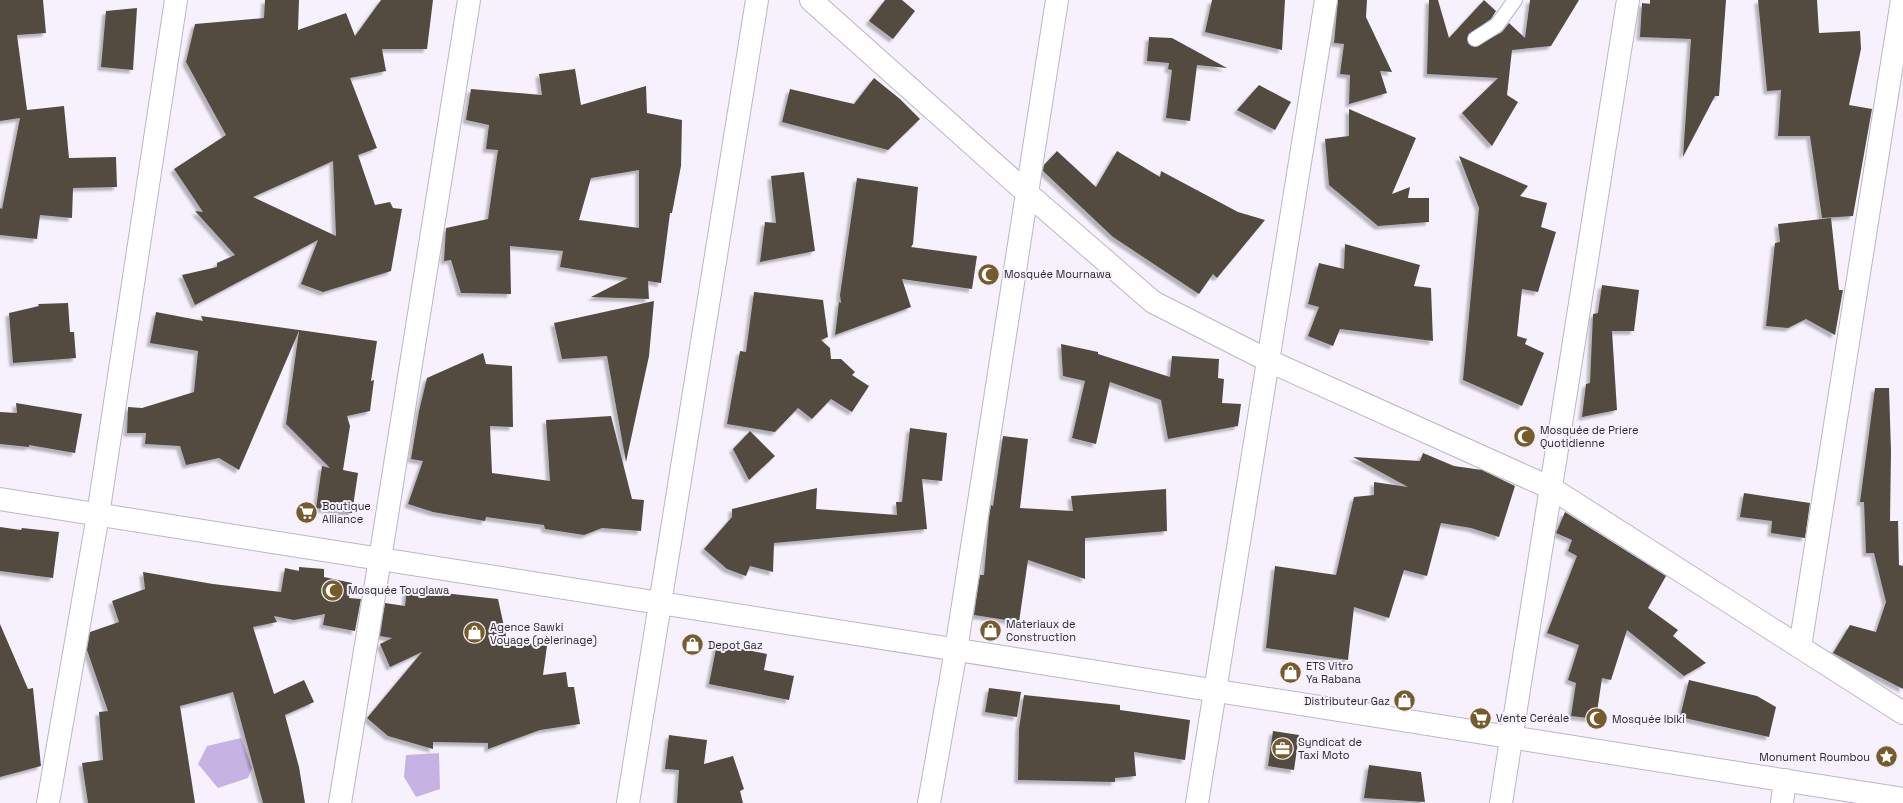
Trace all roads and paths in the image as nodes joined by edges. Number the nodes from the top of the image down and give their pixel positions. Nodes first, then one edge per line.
1 (176, 0) edge
2 (469, 0) edge
3 (757, 0) edge
4 (811, 0) edge
5 (1057, 0) edge
6 (1326, 0) edge
7 (1515, 0) edge
8 (1628, 0) edge
9 (1902, 0) edge
10 (1475, 39) dead end
11 (1027, 193) junction
12 (1269, 361) junction
13 (1551, 488) junction
14 (0, 499) edge
15 (98, 515) junction
16 (380, 560) junction
17 (660, 604) junction
18 (1800, 647) junction
19 (956, 650) junction
20 (1216, 691) junction
21 (1903, 713) edge
22 (1511, 738) junction
23 (1785, 780) junction
24 (1903, 799) edge
25 (48, 803) edge
26 (340, 803) edge
27 (628, 803) edge
28 (929, 803) edge
29 (1198, 803) edge
30 (1501, 803) edge
31 (1782, 803) edge

1 - 15 street
2 - 16 street
3 - 17 street
4 - 11 street
5 - 11 street
6 - 12 street
7 - 10 lane
8 - 13 street
9 - 18 street
11 - 12 street
11 - 19 street
12 - 13 street
12 - 20 street
13 - 18 street
13 - 22 street
14 - 15 street
15 - 16 street
15 - 25 street
16 - 17 street
16 - 26 street
17 - 19 street
17 - 27 street
18 - 21 street
19 - 20 street
19 - 28 street
20 - 22 street
20 - 29 street
22 - 23 street
22 - 30 street
23 - 24 street
23 - 31 street

